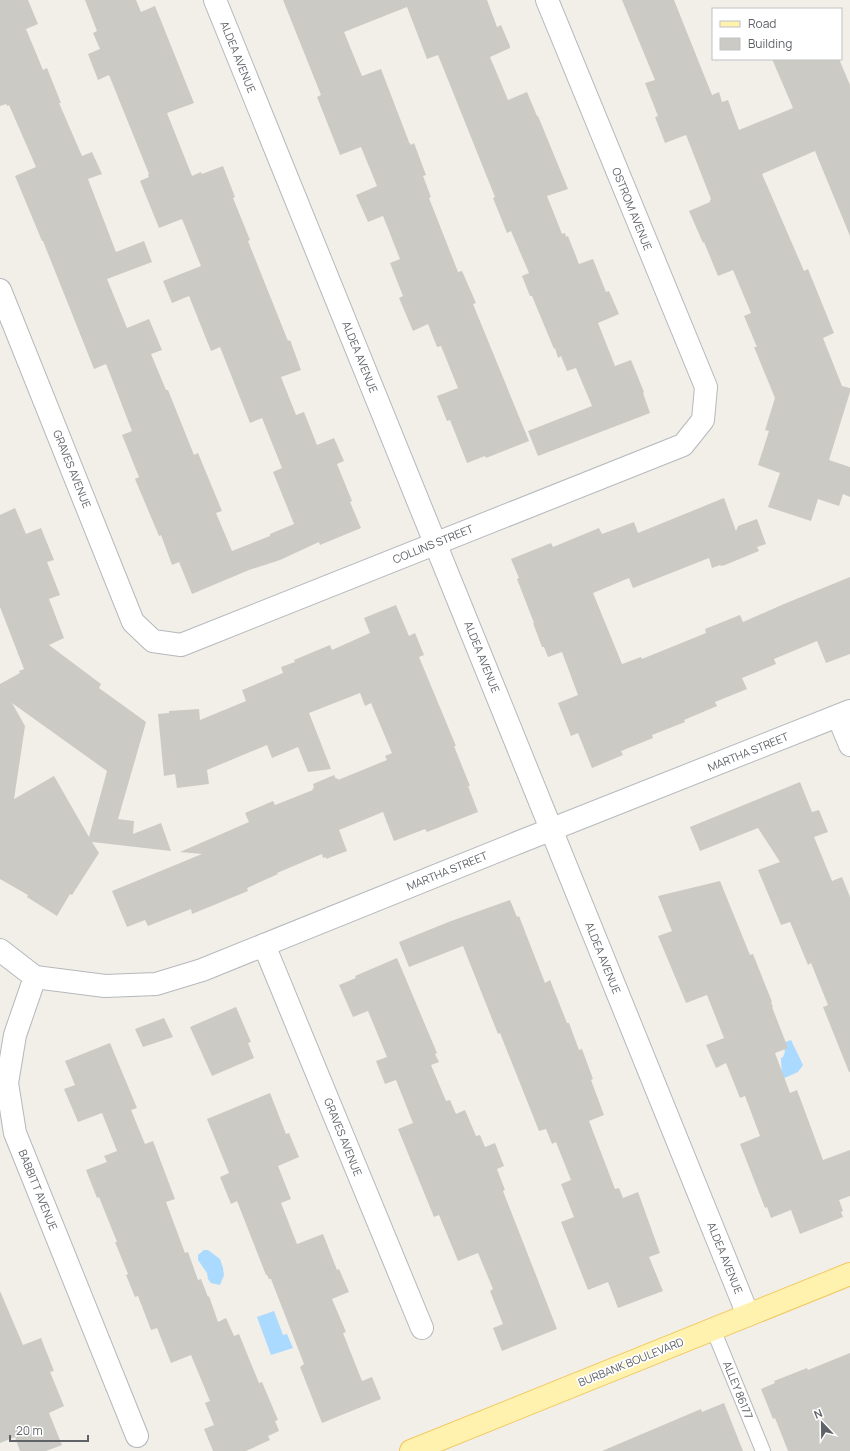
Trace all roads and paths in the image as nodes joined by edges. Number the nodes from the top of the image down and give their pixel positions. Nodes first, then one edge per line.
1 (215, 0) edge
2 (547, 0) edge
3 (0, 290) edge
4 (703, 420) joint
5 (436, 542) junction
6 (153, 641) joint
7 (844, 714) edge
8 (850, 745) edge
9 (551, 829) junction
10 (264, 945) junction
11 (0, 950) edge
12 (35, 977) junction
13 (850, 1274) edge
14 (748, 1315) junction
15 (422, 1328) dead end
16 (713, 1329) junction
17 (137, 1436) dead end
18 (411, 1451) edge
19 (763, 1451) edge

1 - 5 street, ALDEA AVENUE
2 - 4 street, OSTROM AVENUE
3 - 6 street, GRAVES AVENUE
4 - 5 street, COLLINS STREET
5 - 6 street, COLLINS STREET
5 - 9 street, ALDEA AVENUE
7 - 8 street
7 - 9 street, MARTHA STREET
9 - 10 street, MARTHA STREET
9 - 14 street, ALDEA AVENUE
10 - 12 street, MARTHA STREET
10 - 15 street, GRAVES AVENUE
11 - 12 street
12 - 17 street, BABBITT AVENUE
13 - 14 main road, BURBANK BOULEVARD
14 - 16 main road, BURBANK BOULEVARD
16 - 18 main road, BURBANK BOULEVARD
16 - 19 lane, ALLEY 86177

